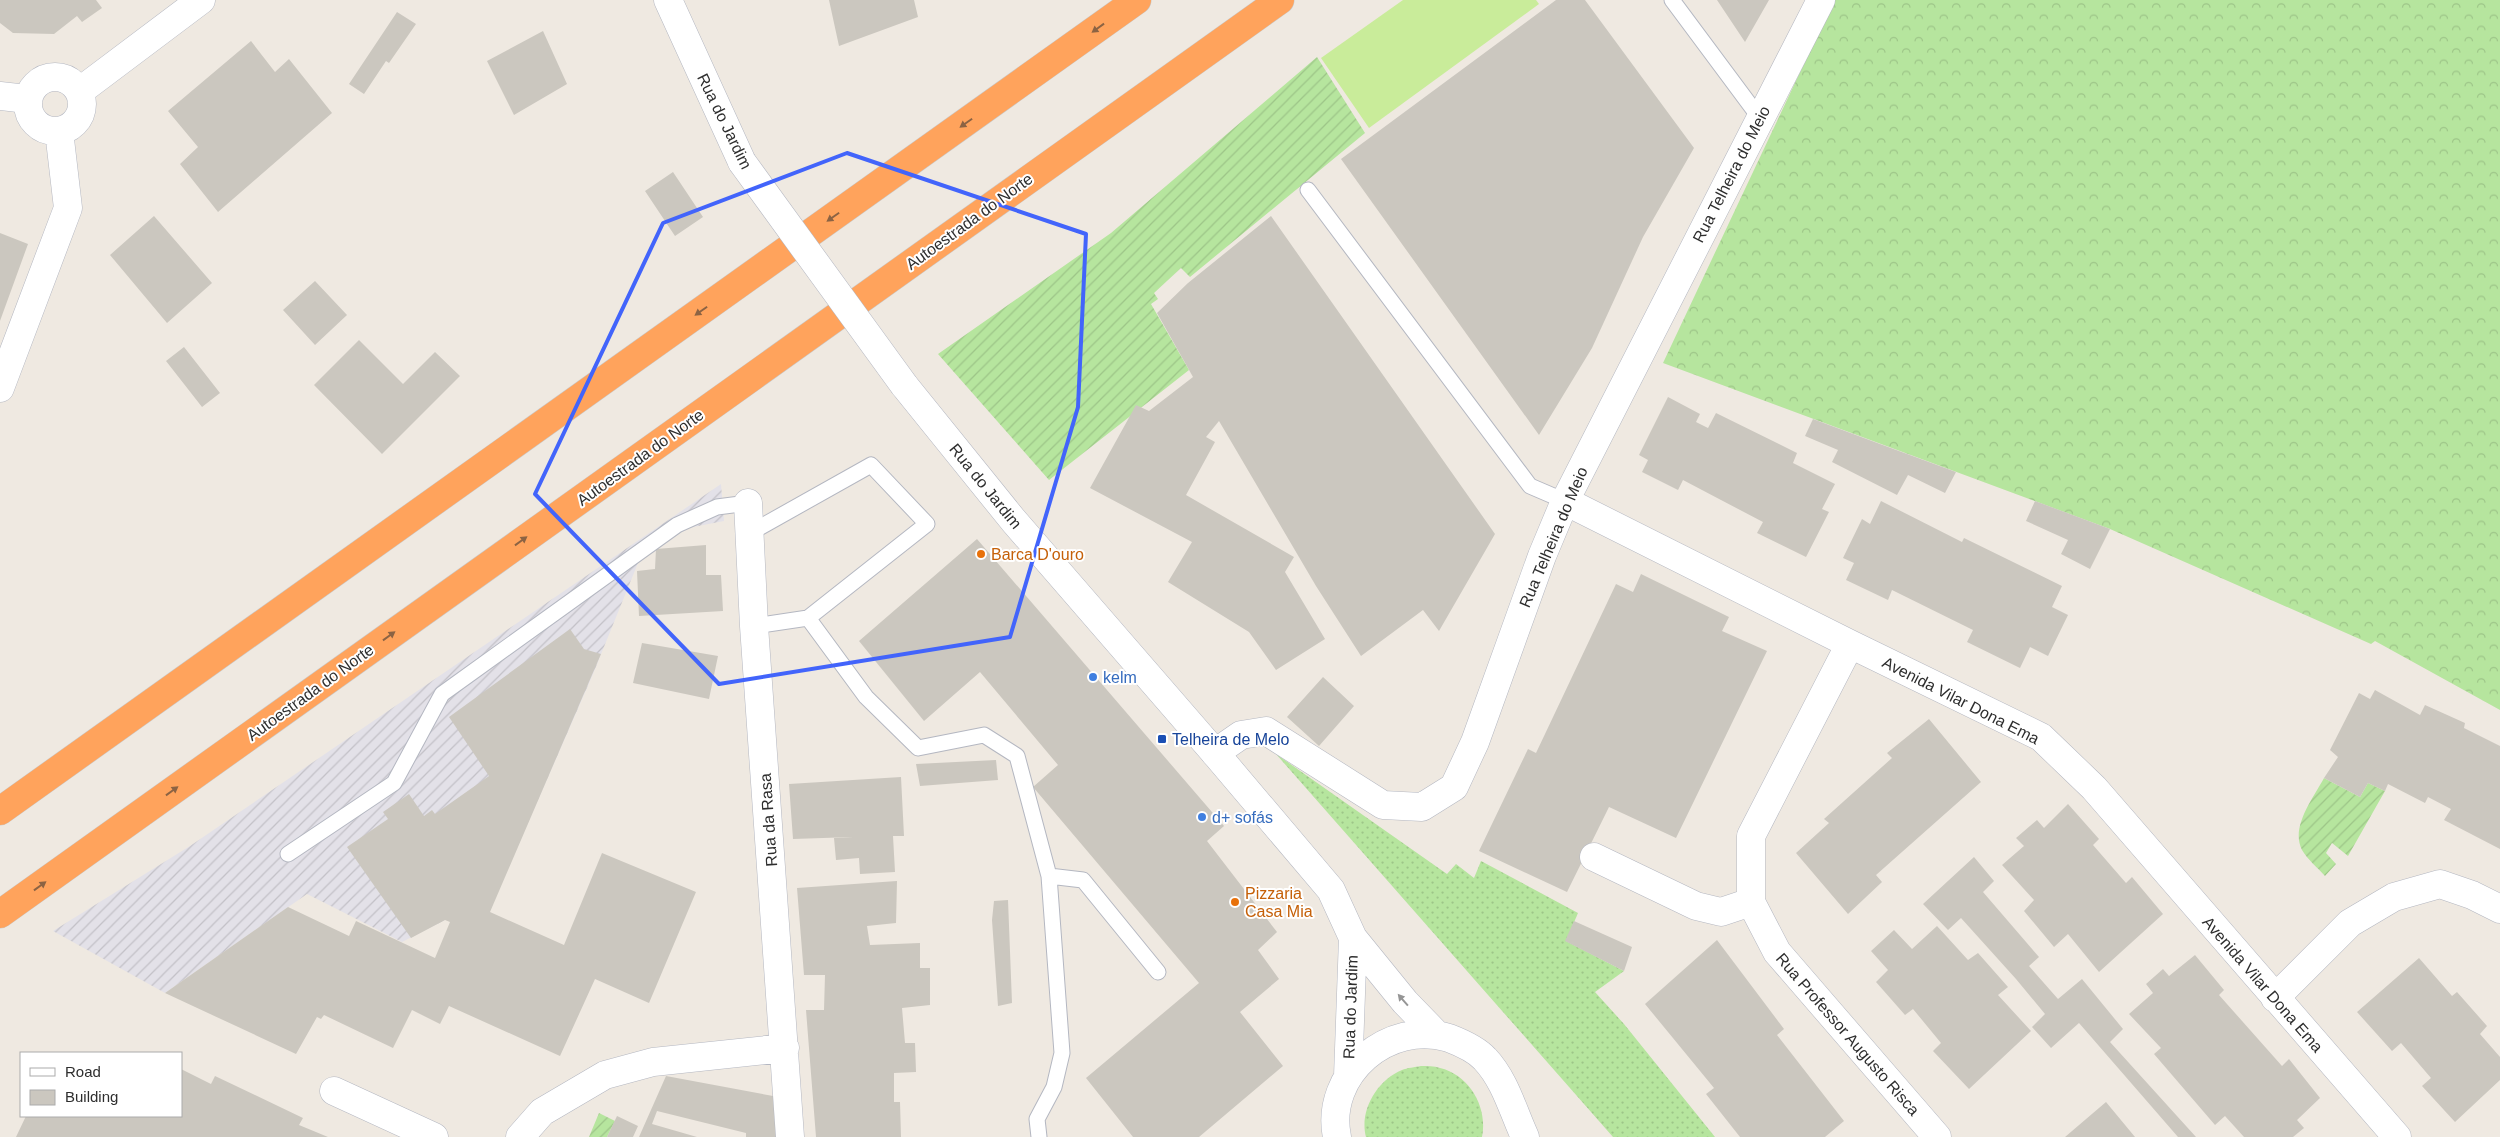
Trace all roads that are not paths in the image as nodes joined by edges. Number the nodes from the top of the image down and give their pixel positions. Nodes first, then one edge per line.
1 (201, 0) edge
2 (668, 0) edge
3 (1138, 0) edge
4 (1280, 0) edge
5 (1672, 0) edge
6 (1821, 0) edge
7 (80, 91) junction
8 (0, 96) edge
9 (28, 100) junction
10 (1759, 118) junction
11 (59, 131) junction
12 (1308, 190) dead end
13 (0, 388) edge
14 (1565, 501) junction
15 (748, 503) joint
16 (748, 534) junction
17 (808, 618) junction
18 (754, 626) junction
19 (1850, 644) junction
20 (1216, 753) junction
21 (0, 811) edge
22 (288, 854) dead end
23 (1594, 857) dead end
24 (1049, 876) junction
25 (1751, 902) junction
26 (2500, 909) edge
27 (0, 914) edge
28 (1353, 938) junction
29 (1158, 972) dead end
30 (2275, 998) junction
31 (1438, 1035) junction
32 (785, 1048) junction
33 (1342, 1089) junction
34 (334, 1091) dead end
35 (1510, 1103) junction
36 (434, 1137) edge
37 (520, 1137) edge
38 (790, 1137) edge
39 (1039, 1137) edge
40 (1319, 1137) edge
41 (1337, 1137) edge
42 (1509, 1137) edge
43 (1525, 1137) edge
44 (1937, 1137) edge
45 (2397, 1137) edge

1 - 7 street
2 - 20 street, Rua do Jardim, bridge
3 -> 21 highway
27 -> 4 highway, Autoestrada do Norte
5 - 10 lane
6 - 10 street, Rua Telheira do Meio
7 - 9 street
7 - 11 street
8 - 9 street
9 - 11 street
10 - 14 street, Rua Telheira do Meio
11 - 13 street
12 - 14 lane
14 - 19 street, Avenida Vilar Dona Ema
14 - 20 street, Rua Telheira do Meio
15 - 16 street, Rua da Rasa
15 - 22 lane
16 - 17 lane
16 - 18 street, Rua da Rasa
17 - 18 lane
17 - 24 lane
18 - 32 street, Rua da Rasa
19 - 25 street, Rua Professor Augusto Risca
19 - 30 street, Avenida Vilar Dona Ema
20 - 28 street, Rua do Jardim
23 - 25 street
24 - 29 lane
24 - 39 lane
25 - 44 street, Rua Professor Augusto Risca
26 - 30 street
31 -> 28 street, Rua do Jardim
28 - 33 street, Rua do Jardim
30 - 45 street, Avenida Vilar Dona Ema
31 - 33 street
31 - 35 street
32 - 37 street
32 - 38 street, Rua da Rasa
33 - 40 street
33 - 41 street, Rua do Jardim
34 - 36 street
35 - 42 street
35 - 43 street

